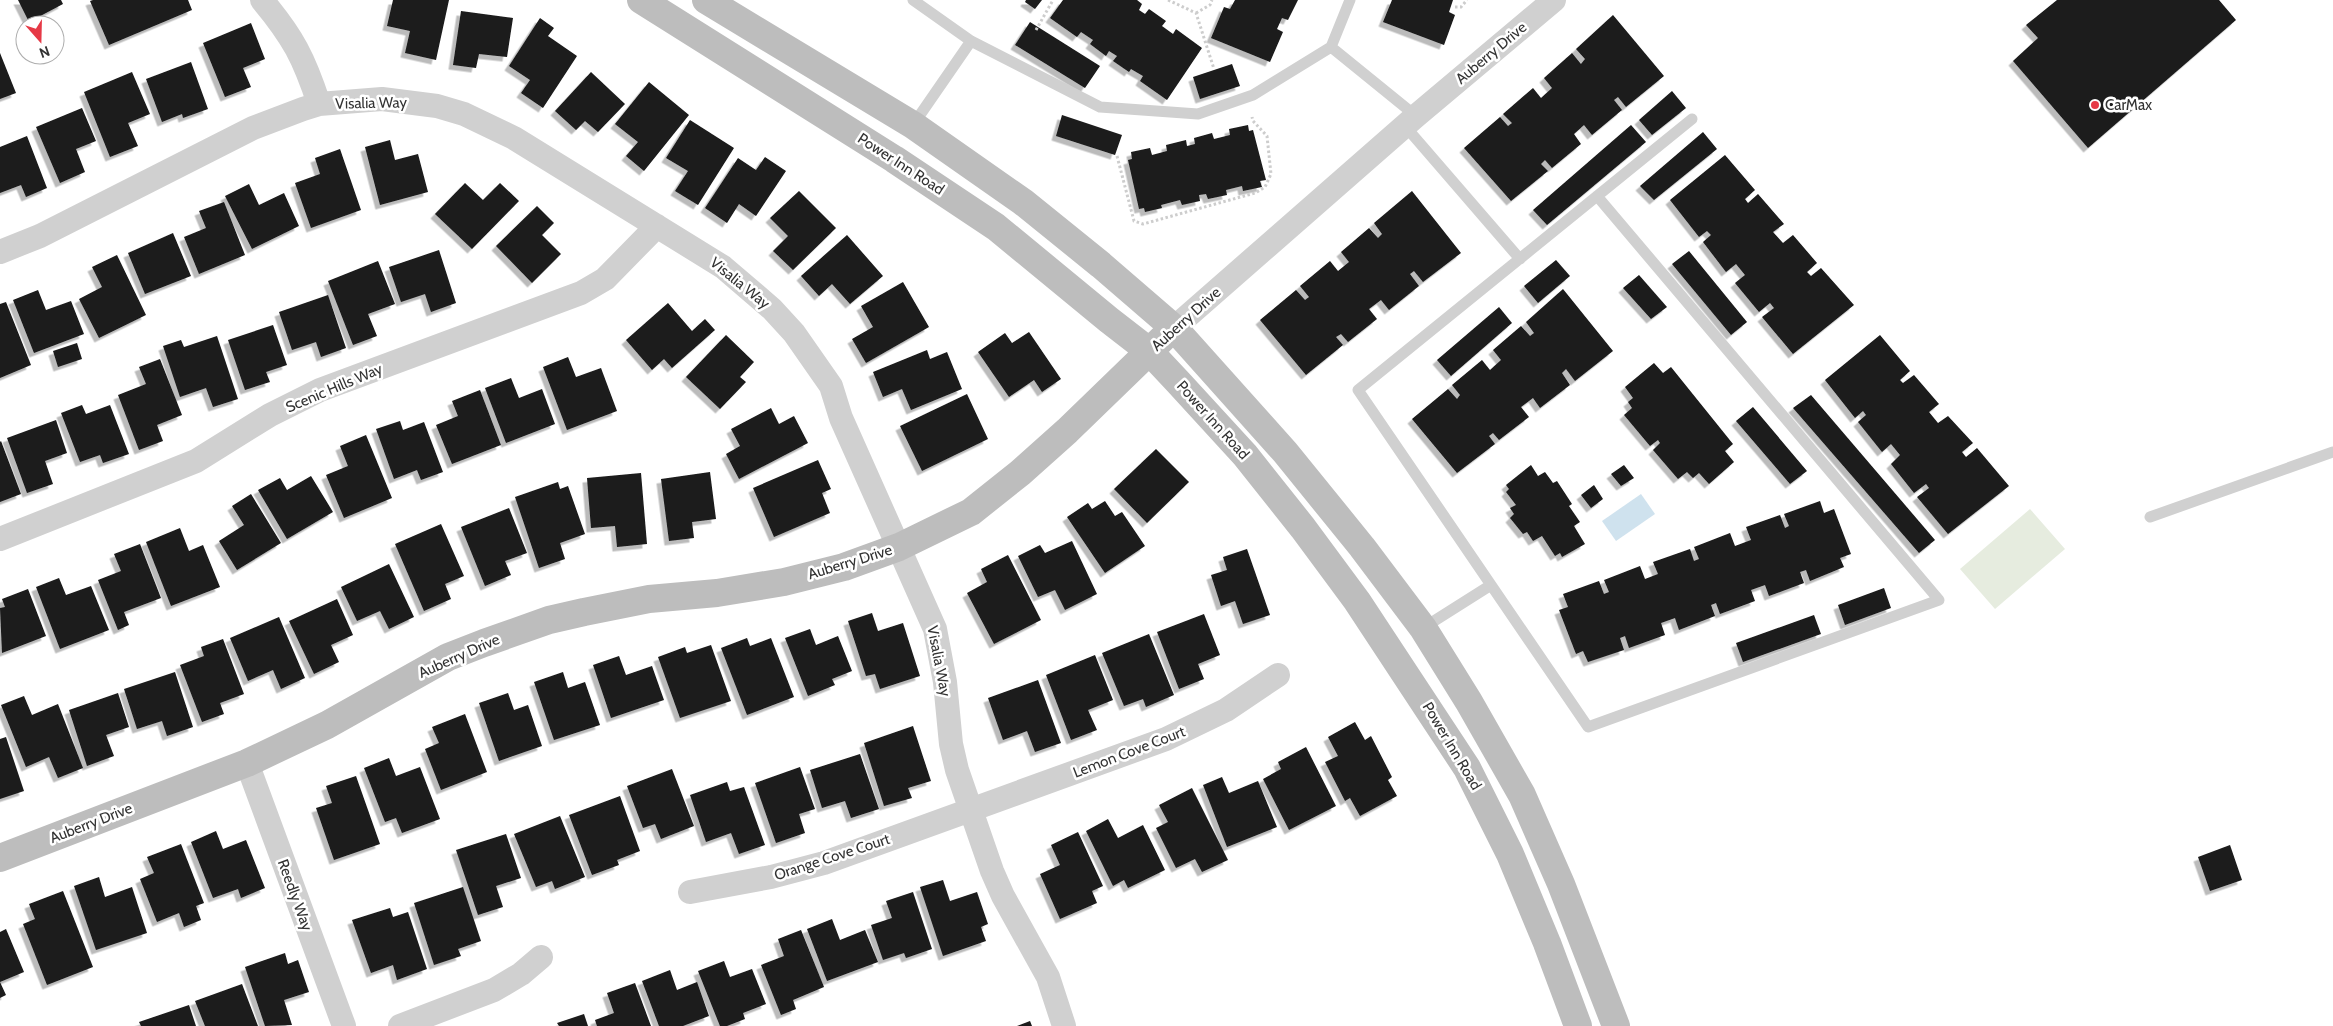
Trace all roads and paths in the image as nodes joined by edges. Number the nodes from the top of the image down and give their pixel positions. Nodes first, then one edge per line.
1 (262, 0) edge
2 (641, 0) edge
3 (706, 0) edge
4 (913, 0) edge
5 (1053, 0) edge
6 (1168, 0) edge
7 (1212, 0) edge
8 (1350, 0) edge
9 (1467, 0) edge
10 (1554, 0) edge
11 (1455, 7) dead end
12 (1196, 14) junction
13 (1036, 30) dead end
14 (971, 41) junction
15 (1331, 47) junction
16 (1214, 69) dead end
17 (319, 104) junction
18 (1252, 117) dead end
19 (1692, 119) dead end
20 (1410, 121) junction
21 (914, 124) junction
22 (1117, 156) dead end
23 (1597, 196) junction
24 (657, 226) junction
25 (0, 252) edge
26 (1520, 258) junction
27 (1174, 328) junction
28 (1150, 352) junction
29 (2333, 452) edge
30 (2150, 517) dead end
31 (0, 539) edge
32 (899, 547) junction
33 (1491, 585) junction
34 (1424, 628) junction
35 (1278, 675) dead end
36 (247, 763) junction
37 (971, 810) junction
38 (0, 858) edge
39 (690, 892) dead end
40 (542, 957) dead end
41 (344, 1026) edge
42 (400, 1026) edge
43 (1064, 1026) edge
44 (1578, 1026) edge
45 (1616, 1026) edge

1 - 17 street
2 - 28 main road, Power Inn Road
3 - 21 main road
4 - 14 lane
5 - 13 path
6 - 12 path
7 - 12 path
8 - 15 lane
9 - 11 path
10 - 20 street, Auberry Drive
12 - 16 path
14 - 15 lane
14 - 21 lane
15 - 20 lane
17 - 24 street, Visalia Way
17 - 25 street, Visalia Way
18 - 22 path
19 - 23 lane
20 - 26 lane
20 - 27 street, Auberry Drive
21 - 27 main road
23 - 26 lane
23 - 33 lane
24 - 31 street, Scenic Hills Way
24 - 32 street, Visalia Way
26 - 33 lane
27 - 28 main road, Auberry Drive
27 - 34 main road
28 - 32 main road, Auberry Drive
28 - 44 main road, Power Inn Road
29 - 30 lane
32 - 36 main road, Auberry Drive
32 - 37 street, Visalia Way
33 - 34 lane
34 - 45 main road
35 - 37 street, Lemon Cove Court
36 - 38 main road, Auberry Drive
36 - 41 street, Reedly Way
37 - 39 street, Orange Cove Court
37 - 43 street, Visalia Way
40 - 42 street

